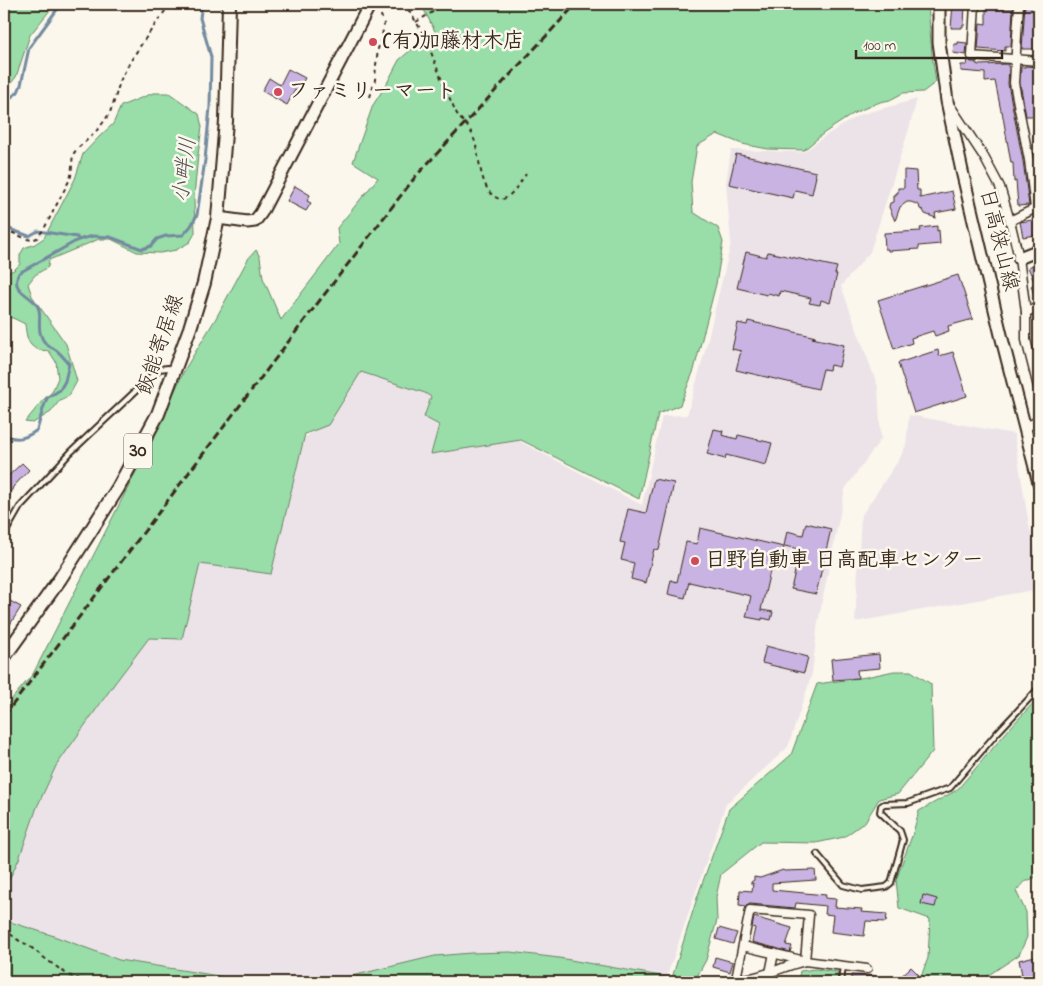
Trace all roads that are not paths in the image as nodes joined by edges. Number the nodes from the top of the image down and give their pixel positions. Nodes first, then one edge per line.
1 (229, 4) edge
2 (939, 4) edge
3 (974, 4) edge
4 (1019, 4) edge
5 (374, 5) edge
6 (1015, 60) junction
7 (1039, 61) edge
8 (947, 101) junction
9 (1039, 158) edge
10 (1029, 160) junction
11 (1037, 207) edge
12 (218, 218) junction
13 (1010, 220) junction
14 (1039, 250) edge
15 (1019, 258) junction
16 (1039, 307) edge
17 (1026, 312) junction
18 (175, 370) junction
19 (1039, 391) edge
20 (1039, 420) edge
21 (1026, 428) junction
22 (1039, 483) edge
23 (4, 535) edge
24 (4, 657) edge
25 (1039, 688) edge
26 (817, 854) dead end
27 (743, 946) junction
28 (774, 953) junction
29 (805, 961) junction
30 (843, 966) junction
31 (867, 969) dead end
32 (770, 973) junction
33 (733, 980) edge
34 (841, 982) edge

1 - 12 main road, 飯能寄居線 / 30
2 - 8 main road, 日高狭山線
3 - 6 street
4 - 6 street
5 - 12 main road
6 - 7 street
6 - 10 street
8 - 13 street
8 - 21 main road, 日高狭山線
9 - 10 street
10 - 11 street
11 - 13 street
12 - 18 main road, 飯能寄居線 / 30
13 - 15 street
14 - 15 main road
15 - 17 street
16 - 17 street
17 - 19 street
18 - 23 lane
18 - 24 main road, 飯能寄居線 / 30
20 - 21 street
21 - 22 main road, 日高狭山線
25 - 26 lane
27 - 28 street
27 - 29 street
27 - 33 street
28 - 29 street
28 - 32 street
29 - 30 street
29 - 32 street
30 - 31 street
30 - 34 lane
32 - 33 street

